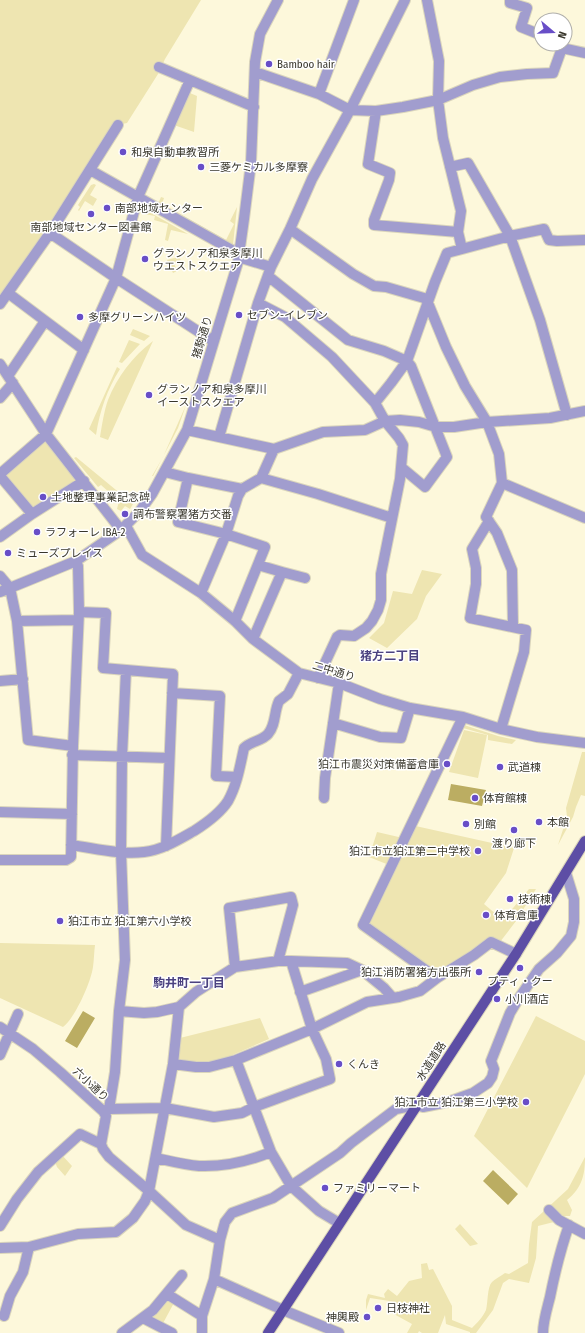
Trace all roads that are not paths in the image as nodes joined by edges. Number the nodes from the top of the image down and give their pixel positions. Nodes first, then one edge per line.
1 (278, 0) edge
2 (354, 0) edge
3 (405, 0) edge
4 (427, 0) edge
5 (510, 0) edge
6 (528, 4) edge
7 (533, 32) edge
8 (573, 50) edge
9 (559, 52) edge
10 (585, 53) edge
11 (159, 67) dead end
12 (255, 72) junction
13 (190, 80) junction
14 (319, 94) junction
15 (438, 100) junction
16 (254, 107) junction
17 (350, 110) junction
18 (376, 111) junction
19 (118, 125) dead end
20 (450, 167) junction
21 (90, 170) junction
22 (138, 197) junction
23 (290, 229) junction
24 (458, 232) junction
25 (50, 233) junction
26 (510, 236) junction
27 (585, 240) edge
28 (462, 249) junction
29 (239, 255) junction
30 (270, 271) junction
31 (116, 278) junction
32 (8, 293) junction
33 (428, 302) junction
34 (258, 303) junction
35 (0, 304) edge
36 (45, 321) junction
37 (213, 341) junction
38 (84, 350) junction
39 (406, 361) junction
40 (0, 364) edge
41 (10, 380) junction
42 (0, 398) edge
43 (375, 403) junction
44 (585, 411) edge
45 (567, 414) junction
46 (385, 421) junction
47 (487, 422) junction
48 (436, 427) junction
49 (187, 430) junction
50 (46, 434) junction
51 (219, 437) junction
52 (274, 448) junction
53 (401, 467) junction
54 (165, 472) junction
55 (0, 475) edge
56 (188, 478) junction
57 (261, 478) junction
58 (84, 481) junction
59 (502, 482) junction
60 (242, 489) junction
61 (32, 514) junction
62 (392, 518) junction
63 (585, 518) edge
64 (489, 521) junction
65 (124, 528) junction
66 (226, 534) junction
67 (0, 536) edge
68 (76, 561) junction
69 (258, 565) junction
70 (282, 572) junction
71 (0, 576) edge
72 (305, 578) dead end
73 (10, 588) junction
74 (0, 592) edge
75 (201, 593) junction
76 (79, 616) junction
77 (17, 621) junction
78 (235, 621) junction
79 (513, 627) junction
80 (253, 639) junction
81 (126, 670) junction
82 (299, 673) junction
83 (318, 678) junction
84 (23, 679) junction
85 (0, 681) edge
86 (339, 684) junction
87 (172, 693) junction
88 (410, 708) junction
89 (463, 717) junction
90 (332, 723) junction
91 (501, 729) junction
92 (585, 743) edge
93 (73, 750) junction
94 (122, 757) junction
95 (169, 758) junction
96 (237, 777) junction
97 (324, 798) dead end
98 (0, 812) edge
99 (72, 814) junction
100 (585, 841) edge
101 (71, 845) junction
102 (166, 846) junction
103 (121, 852) junction
104 (0, 860) edge
105 (566, 873) junction
106 (574, 899) junction
107 (585, 900) edge
108 (516, 954) junction
109 (278, 961) junction
110 (291, 961) junction
111 (235, 967) junction
112 (362, 970) junction
113 (437, 978) junction
114 (300, 992) junction
115 (392, 997) junction
116 (179, 1007) junction
117 (119, 1010) junction
118 (18, 1014) dead end
119 (0, 1027) edge
120 (312, 1029) junction
121 (10, 1033) junction
122 (0, 1055) edge
123 (236, 1060) junction
124 (173, 1064) junction
125 (416, 1105) junction
126 (254, 1107) junction
127 (165, 1108) junction
128 (106, 1110) junction
129 (101, 1144) junction
130 (272, 1152) junction
131 (156, 1158) junction
132 (291, 1186) junction
133 (149, 1191) junction
134 (549, 1210) dead end
135 (339, 1223) junction
136 (569, 1225) junction
137 (0, 1226) edge
138 (585, 1234) edge
139 (220, 1240) junction
140 (29, 1247) junction
141 (0, 1248) edge
142 (182, 1275) dead end
143 (214, 1279) junction
144 (167, 1294) junction
145 (283, 1310) junction
146 (4, 1316) dead end
147 (202, 1316) junction
148 (143, 1318) junction
149 (122, 1333) edge
150 (172, 1333) edge
151 (202, 1333) edge
152 (268, 1333) edge
153 (339, 1333) edge
154 (543, 1333) edge

1 - 12 street, 猪駒通り
2 - 14 street
3 - 17 street
4 - 15 street
5 - 6 street
6 - 7 street
8 - 10 street
9 - 15 street
11 - 13 street
12 - 14 street
12 - 16 street, 猪駒通り
13 - 16 street
13 - 22 street
14 - 17 street
15 - 18 street
15 - 20 street
16 - 29 street, 猪駒通り
17 - 18 street
17 - 23 street
18 - 24 street
19 - 21 street
20 - 24 street
20 - 26 street
21 - 22 street
21 - 25 street
22 - 29 street
22 - 31 street
23 - 30 street
23 - 33 street
24 - 28 street
25 - 31 street
25 - 32 street
26 - 27 street
26 - 28 street
26 - 45 street
28 - 33 street
29 - 30 street
29 - 37 street, 猪駒通り
30 - 34 street
30 - 39 street
31 - 37 street
31 - 38 street
32 - 35 street
32 - 36 street
33 - 39 street
33 - 47 street
34 - 43 street
34 - 51 street
36 - 38 street
36 - 41 street
37 - 49 street, 猪駒通り
38 - 50 street
39 - 43 street
39 - 48 street
40 - 41 street, 二中通り
41 - 42 street
41 - 50 street, 二中通り
43 - 46 street
44 - 45 street
45 - 47 street
46 - 48 street
46 - 52 street
46 - 53 street
47 - 48 street
47 - 59 street
48 - 53 street
49 - 51 street
49 - 54 street, 猪駒通り
50 - 55 street
50 - 58 street, 二中通り
51 - 52 street
52 - 57 street
53 - 62 street
54 - 56 street
54 - 65 street, 猪駒通り
55 - 61 street
56 - 60 street
56 - 66 street
57 - 60 street
57 - 62 street
58 - 61 street
58 - 65 street, 二中通り
59 - 63 street
59 - 64 street
60 - 66 street
61 - 67 street
62 - 83 street
64 - 79 street
64 - 79 street
65 - 68 street, 猪駒通り
65 - 75 street, 二中通り
66 - 69 street
66 - 75 street
68 - 73 street, 猪駒通り
68 - 76 street
69 - 70 street
69 - 78 street
70 - 72 street
70 - 80 street
71 - 73 street
73 - 74 street, 猪駒通り
73 - 77 street
75 - 78 street, 二中通り
76 - 77 street
76 - 81 street
76 - 93 street
77 - 84 street
78 - 80 street, 二中通り
79 - 91 street
80 - 82 street, 二中通り
81 - 87 street
81 - 94 street
82 - 83 street, 二中通り
82 - 96 street
83 - 86 street, 二中通り
84 - 85 street
84 - 93 street
86 - 88 street, 二中通り
86 - 90 street
87 - 95 street
87 - 96 street
88 - 89 street, 二中通り
88 - 90 street
89 - 91 street, 二中通り
89 - 113 street
90 - 97 street
91 - 92 street, 二中通り
93 - 94 street
93 - 99 street
94 - 95 street
94 - 103 street
95 - 102 street
96 - 102 street
98 - 99 street
99 - 101 street
100 - 105 main road, 水道道路
101 - 103 street
101 - 104 street
102 - 103 street
103 - 117 street
105 - 106 street
105 - 108 main road, 水道道路
106 - 107 street
106 - 125 street
108 - 113 street
108 - 125 main road, 水道道路
109 - 110 street
109 - 111 street
109 - 111 street
110 - 112 street
110 - 114 street
111 - 116 street
112 - 114 street
112 - 115 street
113 - 115 street
114 - 120 street
115 - 120 street
116 - 117 street
116 - 124 street
117 - 128 street
118 - 121 street
119 - 121 street, 六小通り
120 - 123 street
120 - 126 street
121 - 122 street
121 - 128 street, 六小通り
123 - 124 street
123 - 126 street
124 - 127 street
125 - 132 street
125 - 135 main road, 水道道路
126 - 127 street
126 - 130 street
127 - 128 street
127 - 131 street
128 - 129 street, 六小通り
129 - 133 street
129 - 137 street
130 - 131 street
130 - 132 street
131 - 133 street
132 - 135 street
132 - 139 street
133 - 139 street
133 - 140 street
134 - 136 street
135 - 145 main road, 水道道路
136 - 138 street
136 - 154 street
139 - 143 street
140 - 141 street
140 - 146 street
142 - 144 street
143 - 145 street
143 - 147 street
144 - 147 street
144 - 148 street
145 - 152 main road, 水道道路
145 - 153 street
147 - 151 street
148 - 149 street
148 - 150 street

